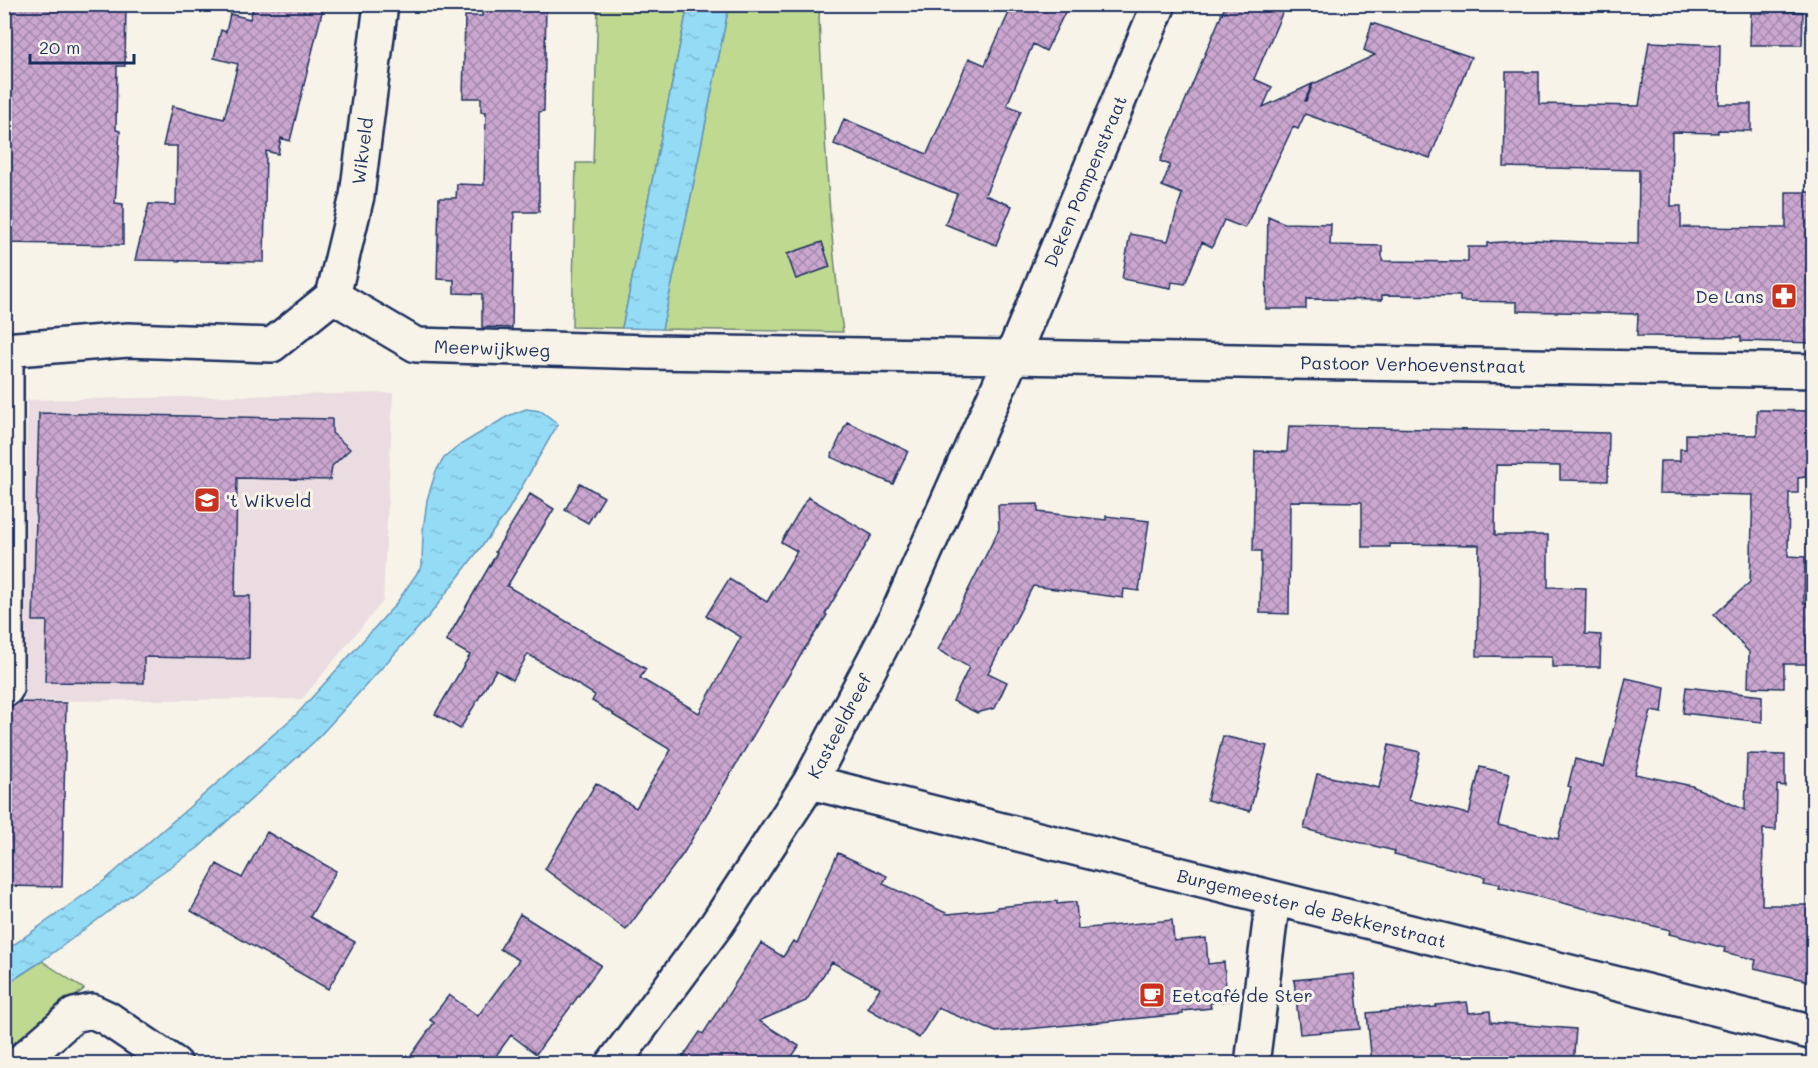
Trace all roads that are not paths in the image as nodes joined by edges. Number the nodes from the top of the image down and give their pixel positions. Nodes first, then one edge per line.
1 (381, 4) edge
2 (1159, 4) edge
3 (333, 296) junction
4 (5, 350) edge
5 (1012, 357) junction
6 (1814, 371) edge
7 (4, 689) edge
8 (810, 782) junction
9 (1273, 898) junction
10 (1814, 1033) edge
11 (18, 1064) edge
12 (175, 1064) edge
13 (613, 1064) edge
14 (1252, 1064) edge

1 - 3 street, Wikveld
2 - 5 street, Deken Pompenstraat
3 - 4 street
3 - 5 street, Meerwijkweg
4 - 7 street
5 - 6 street, Pastoor Verhoevenstraat
5 - 8 street, Kasteeldreef
8 - 9 street, Burgemeester de Bekkerstraat
8 - 13 street, Kasteeldreef
9 - 10 street, Burgemeester de Bekkerstraat
9 - 14 street
11 - 12 street

